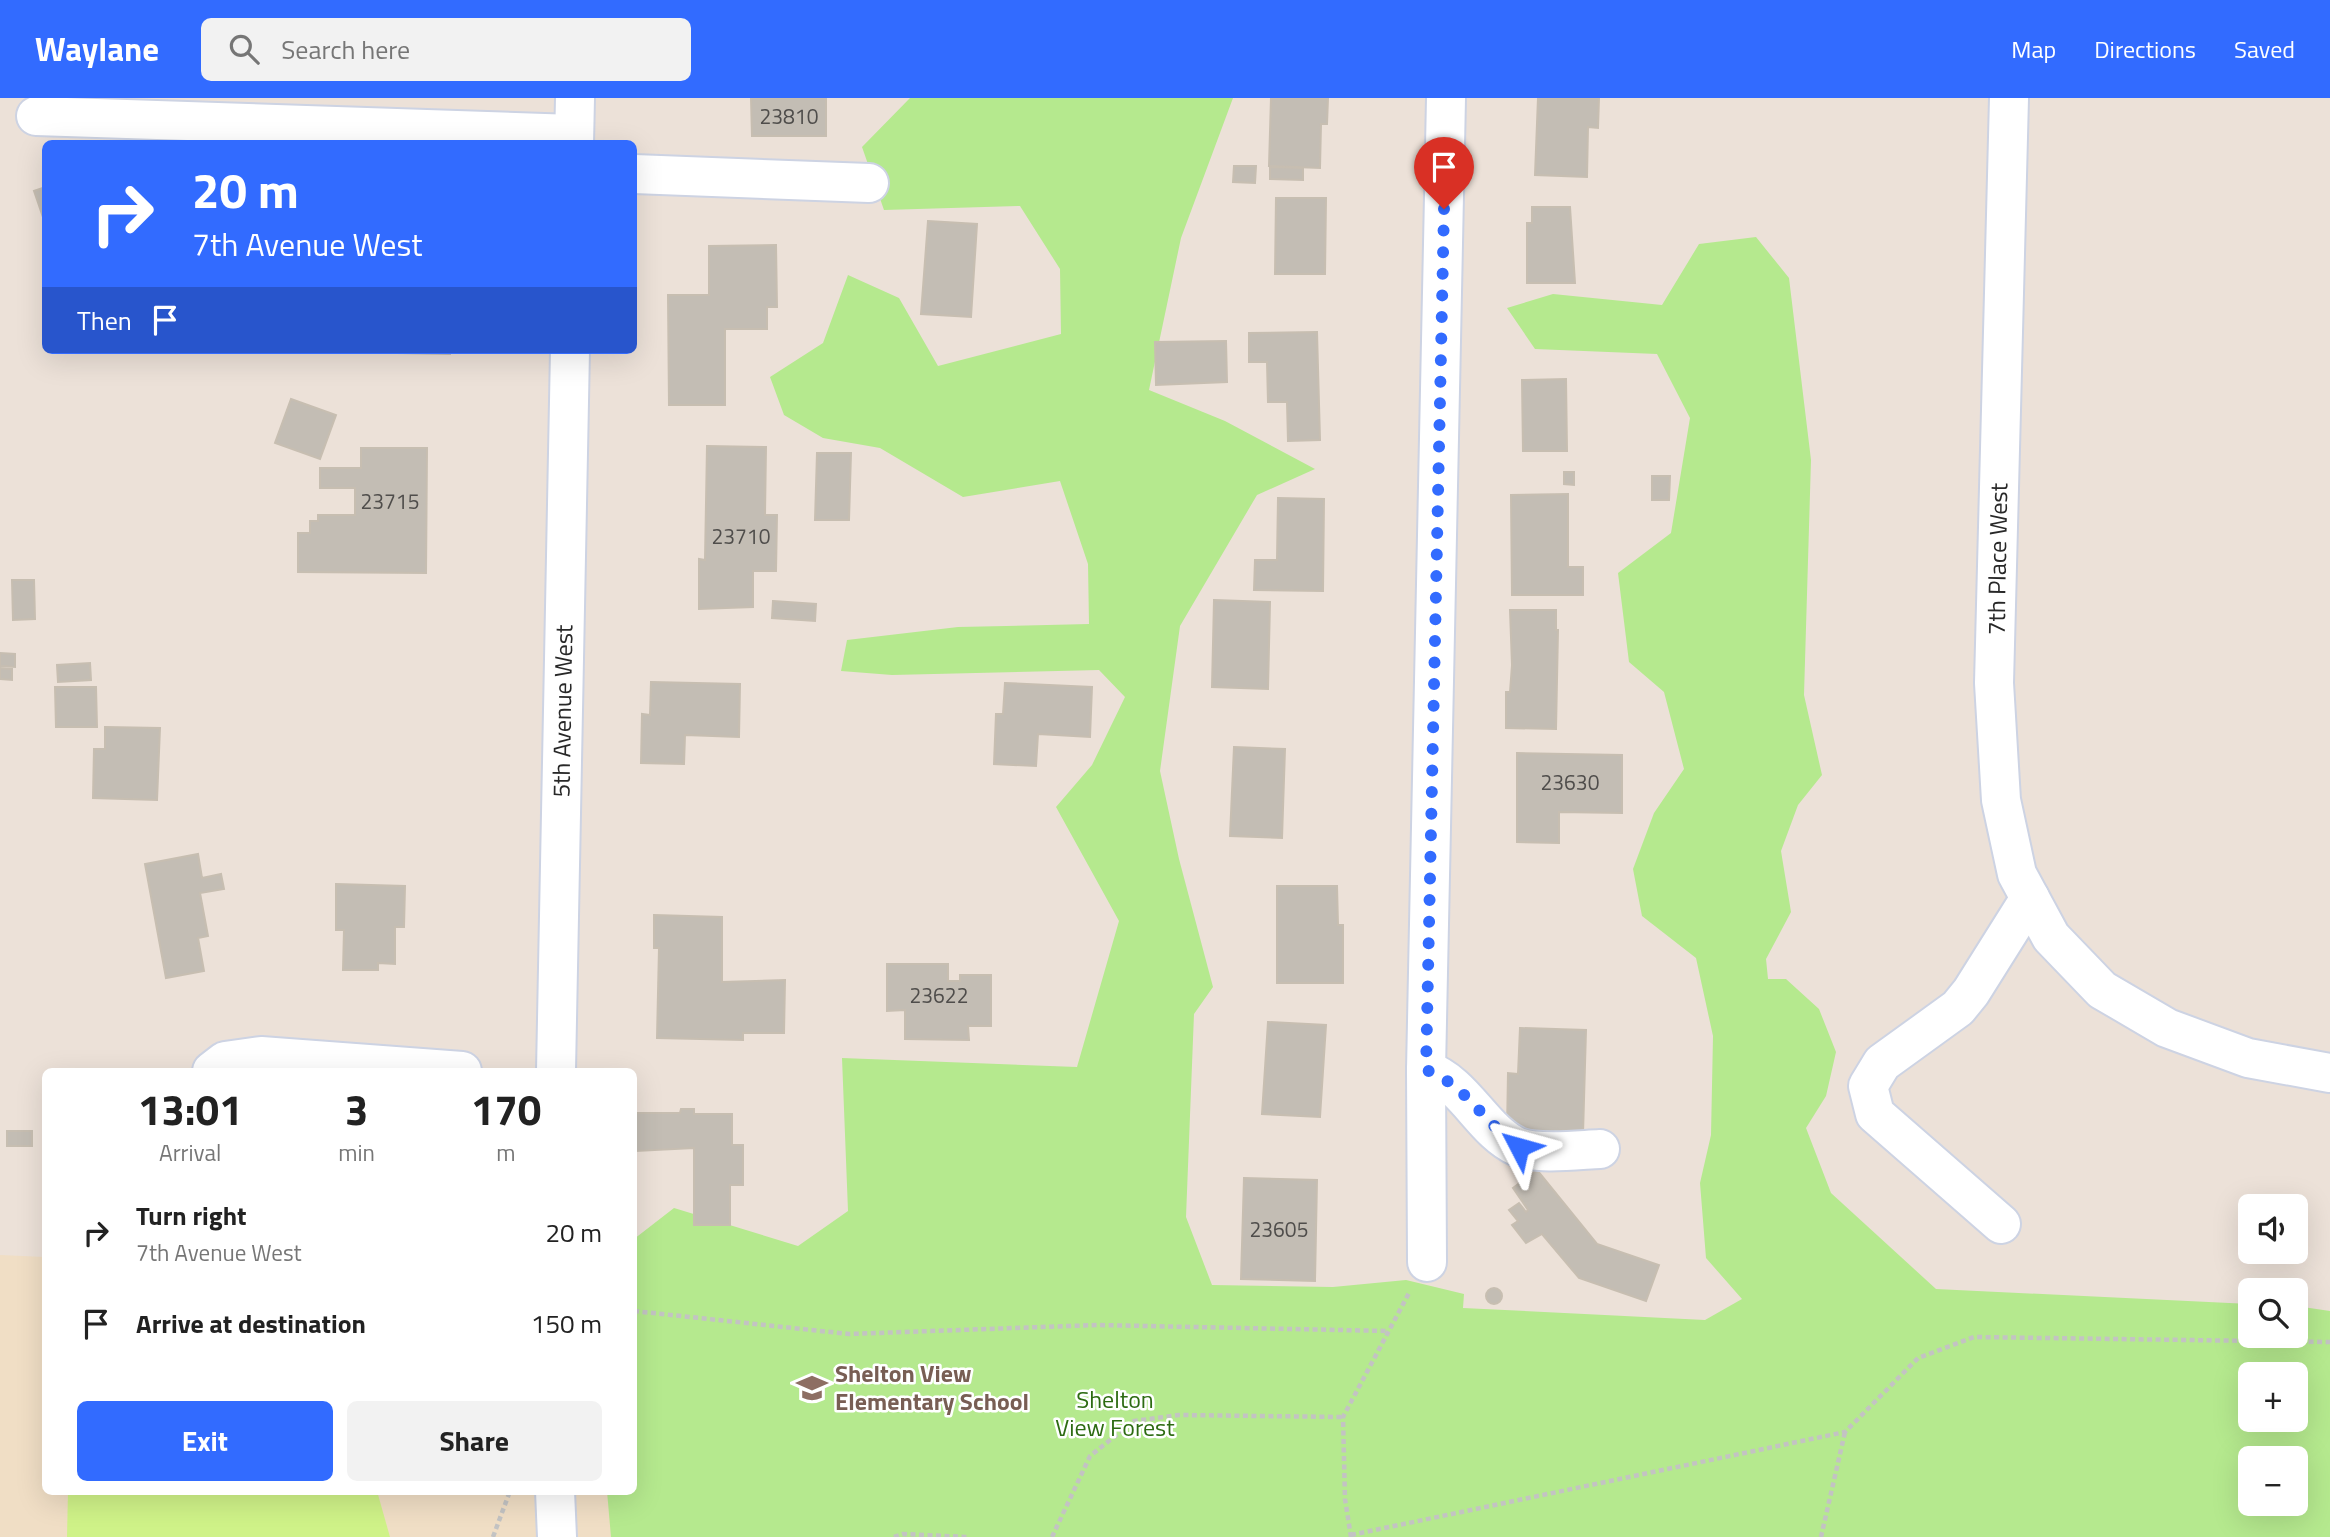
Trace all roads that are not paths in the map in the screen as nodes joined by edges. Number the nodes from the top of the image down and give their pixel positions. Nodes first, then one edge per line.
1 (1446, 98) edge
2 (2009, 98) edge
3 (36, 116) dead end
4 (575, 125) edge
5 (637, 174) edge
6 (869, 183) dead end
7 (570, 354) edge
8 (2031, 898) junction
9 (350, 1067) edge
10 (216, 1068) edge
11 (378, 1068) edge
12 (555, 1068) edge
13 (1426, 1070) junction
14 (2330, 1073) edge
15 (1600, 1149) dead end
16 (2001, 1224) dead end
17 (1427, 1262) road end
18 (555, 1495) edge
19 (557, 1537) edge

1 - 13 street
2 - 8 street, 7th Place West
3 - 4 street
5 - 6 street
7 - 12 street, 5th Avenue West
8 - 14 street, 7th Place West
8 - 16 street
9 - 10 street
9 - 11 street
13 - 15 street
13 - 17 street
18 - 19 street

